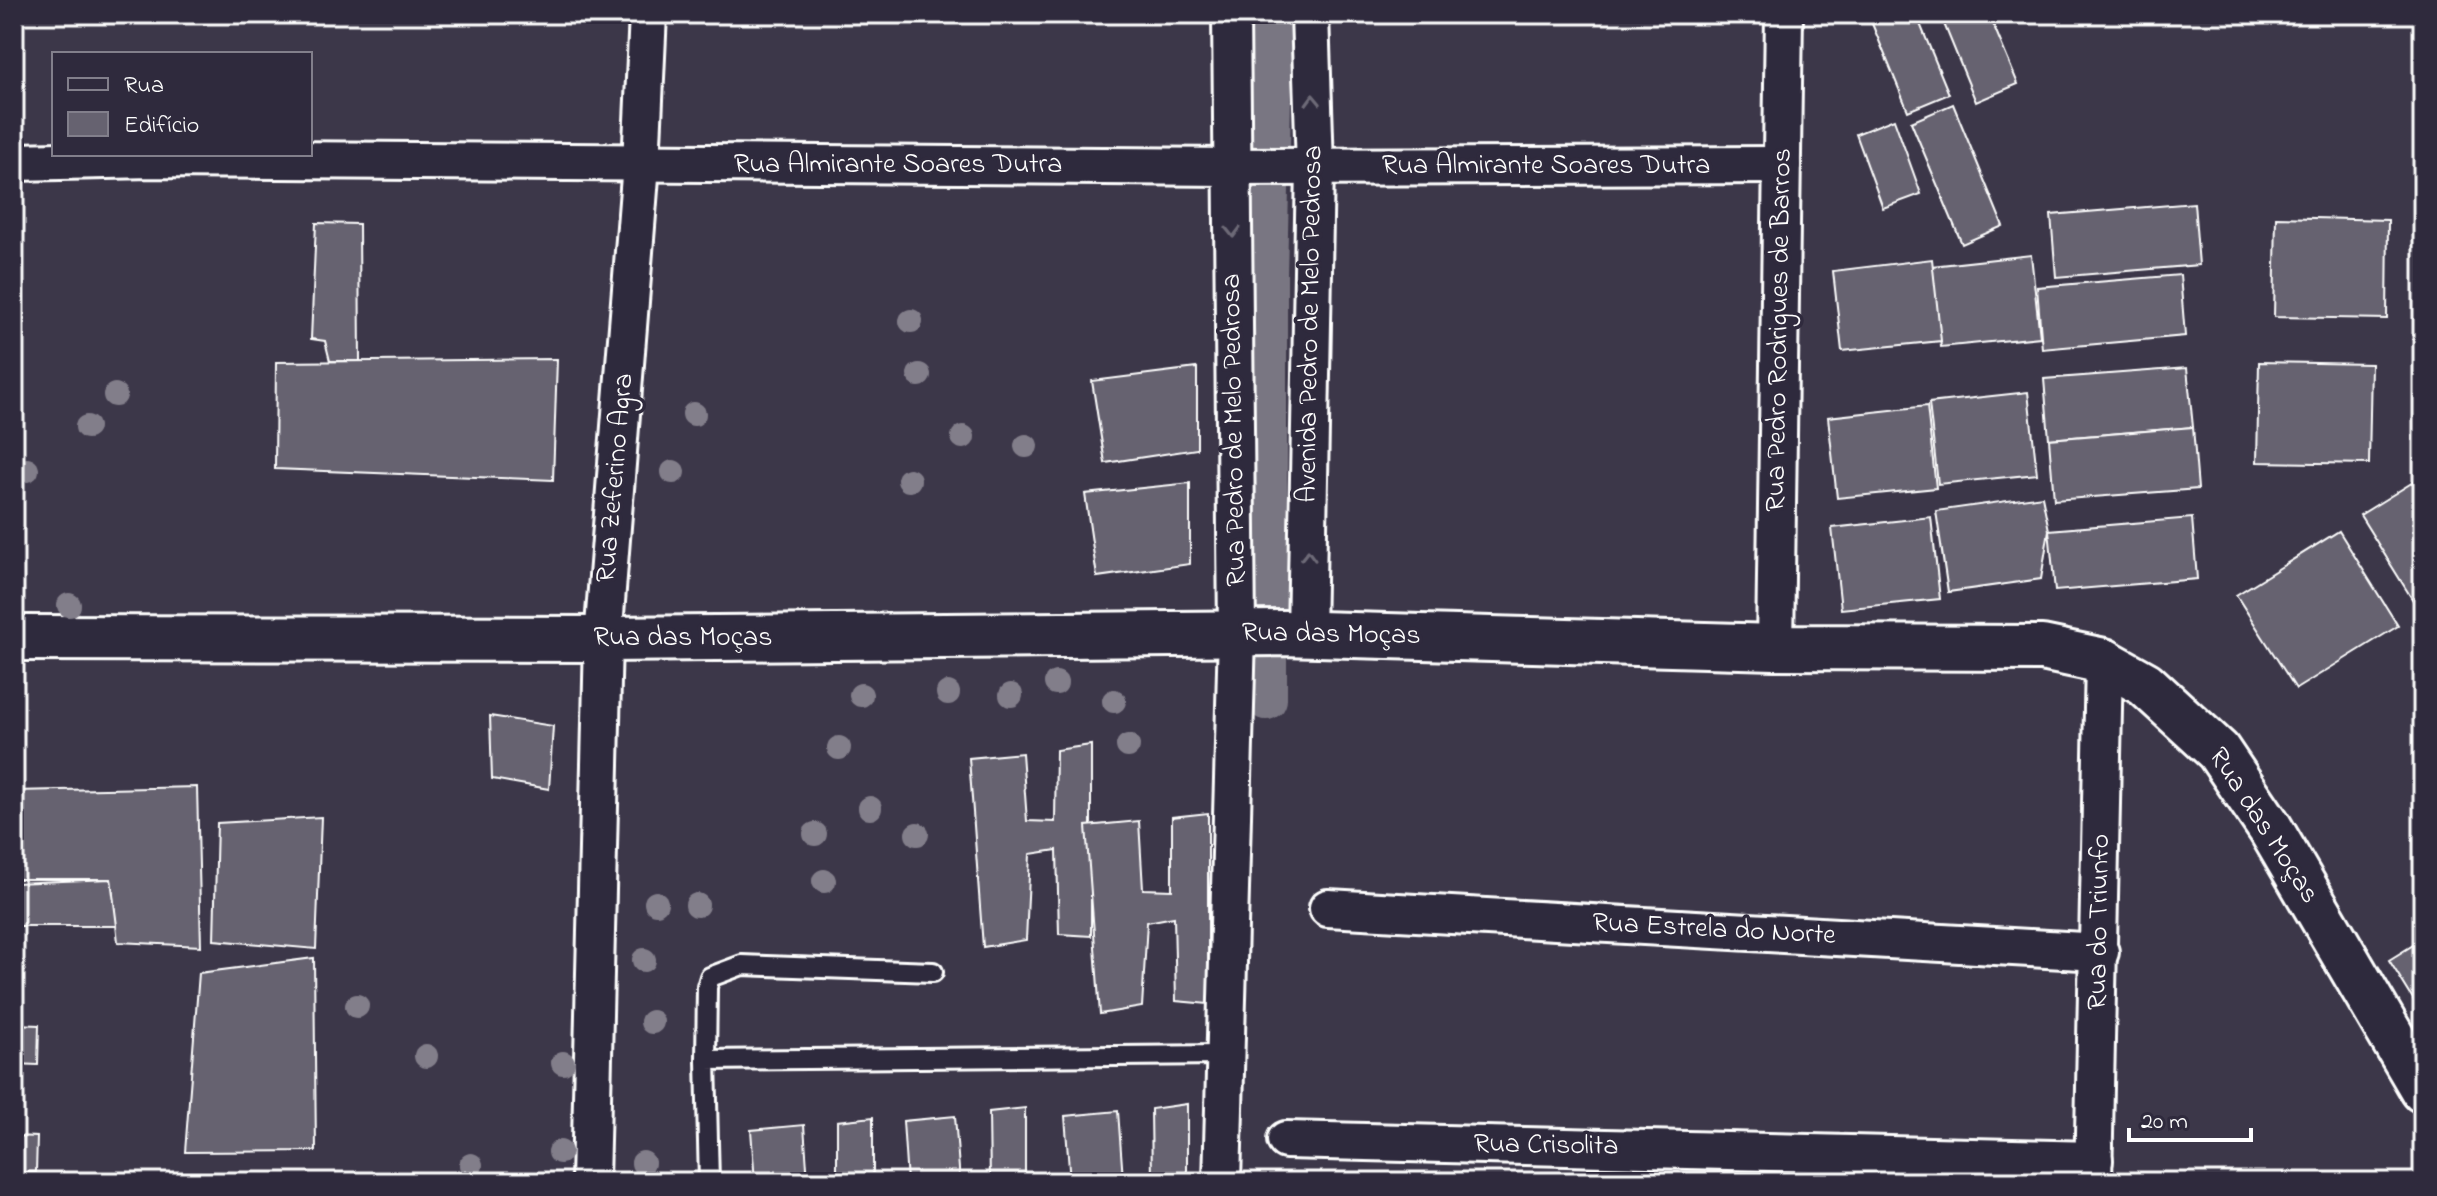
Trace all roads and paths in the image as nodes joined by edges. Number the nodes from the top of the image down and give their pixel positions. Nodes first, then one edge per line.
1 (648, 14) edge
2 (1231, 14) edge
3 (1310, 14) edge
4 (1784, 14) edge
5 (14, 162) edge
6 (641, 164) junction
7 (1782, 165) junction
8 (1240, 167) junction
9 (1309, 167) junction
10 (1268, 633) junction
11 (14, 638) edge
12 (603, 639) junction
13 (1775, 647) junction
14 (2104, 661) junction
15 (1328, 908) dead end
16 (2100, 952) junction
17 (933, 972) dead end
18 (1225, 1055) junction
19 (706, 1060) junction
20 (2423, 1090) edge
21 (1286, 1140) dead end
22 (2093, 1171) edge
23 (590, 1182) edge
24 (709, 1182) edge
25 (1222, 1182) edge

1 - 6 street, Rua Zeferino Agra
2 - 8 street, Rua Pedro de Melo Pedrosa
9 -> 3 street, Avenida Pedro de Melo Pedrosa
4 - 7 street, Rua Pedro Rodrigues de Barros
5 - 6 street, Rua Almirante Soares Dutra
6 - 8 street, Rua Almirante Soares Dutra
6 - 12 street, Rua Zeferino Agra
7 - 9 street, Rua Almirante Soares Dutra
7 - 13 street, Rua Pedro Rodrigues de Barros
8 - 9 street, Rua Almirante Soares Dutra
8 -> 10 street, Rua Pedro de Melo Pedrosa
10 -> 9 street, Avenida Pedro de Melo Pedrosa
10 - 12 street, Rua das Moças
10 - 13 street, Rua das Moças
10 - 18 street, Rua Pedro de Melo Pedrosa
11 - 12 street, Rua das Moças
12 - 23 street, Rua Zeferino Agra
13 - 14 street, Rua das Moças
14 - 16 street, Rua do Triunfo
14 - 20 street, Rua das Moças
15 - 16 street, Rua Estrela do Norte
16 - 22 street, Rua do Triunfo
17 - 19 lane
18 - 19 lane
18 - 25 street, Rua Pedro de Melo Pedrosa
19 - 24 lane
21 - 22 street, Rua Crisolita

